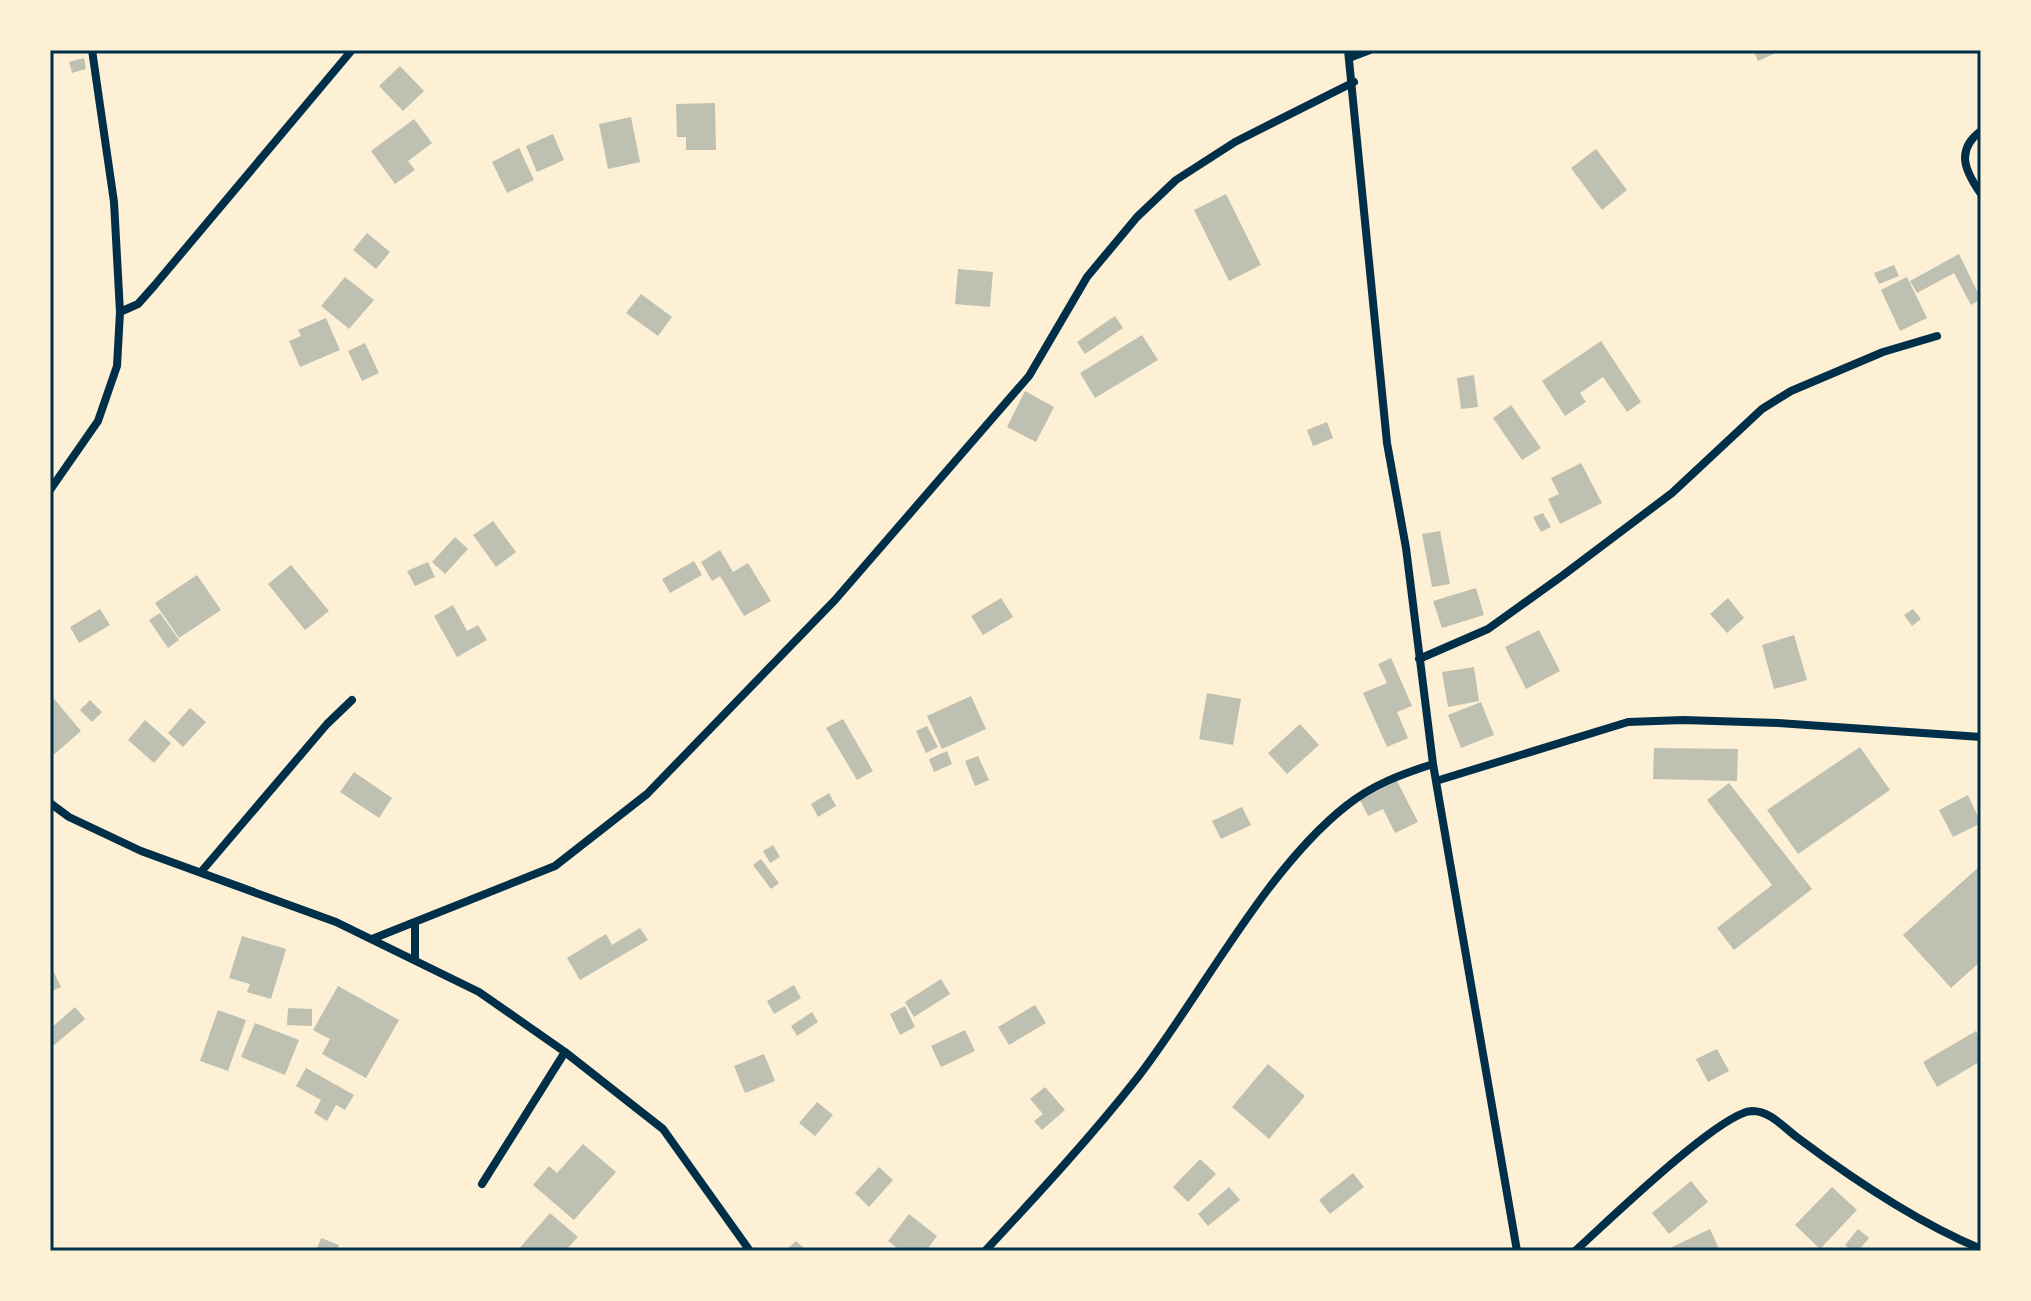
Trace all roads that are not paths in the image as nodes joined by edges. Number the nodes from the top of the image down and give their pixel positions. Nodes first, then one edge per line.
1 (92, 50) edge
2 (352, 50) edge
3 (1370, 50) edge
4 (1349, 54) edge
5 (1354, 82) junction
6 (1981, 131) edge
7 (1981, 194) edge
8 (120, 312) junction
9 (1937, 336) dead end
10 (50, 490) edge
11 (1419, 659) junction
12 (352, 700) dead end
13 (1981, 737) edge
14 (1433, 764) junction
15 (1436, 781) junction
16 (50, 803) edge
17 (201, 872) junction
18 (415, 923) junction
19 (372, 939) junction
20 (415, 959) junction
21 (565, 1052) junction
22 (482, 1184) dead end
23 (746, 1249) edge
24 (1981, 1249) edge
25 (985, 1251) edge
26 (1517, 1251) edge
27 (1575, 1251) edge

1 - 8 street
2 - 8 street
3 - 4 street
4 - 5 street
5 - 11 street
5 - 18 street
6 - 7 street
8 - 10 street
9 - 11 street
11 - 14 street
12 - 17 street
13 - 15 street
14 - 15 street
14 - 25 street
15 - 26 street
16 - 17 street
17 - 19 street
18 - 19 street
18 - 20 street
19 - 20 street
20 - 21 street
21 - 22 street
21 - 23 street
24 - 27 street

